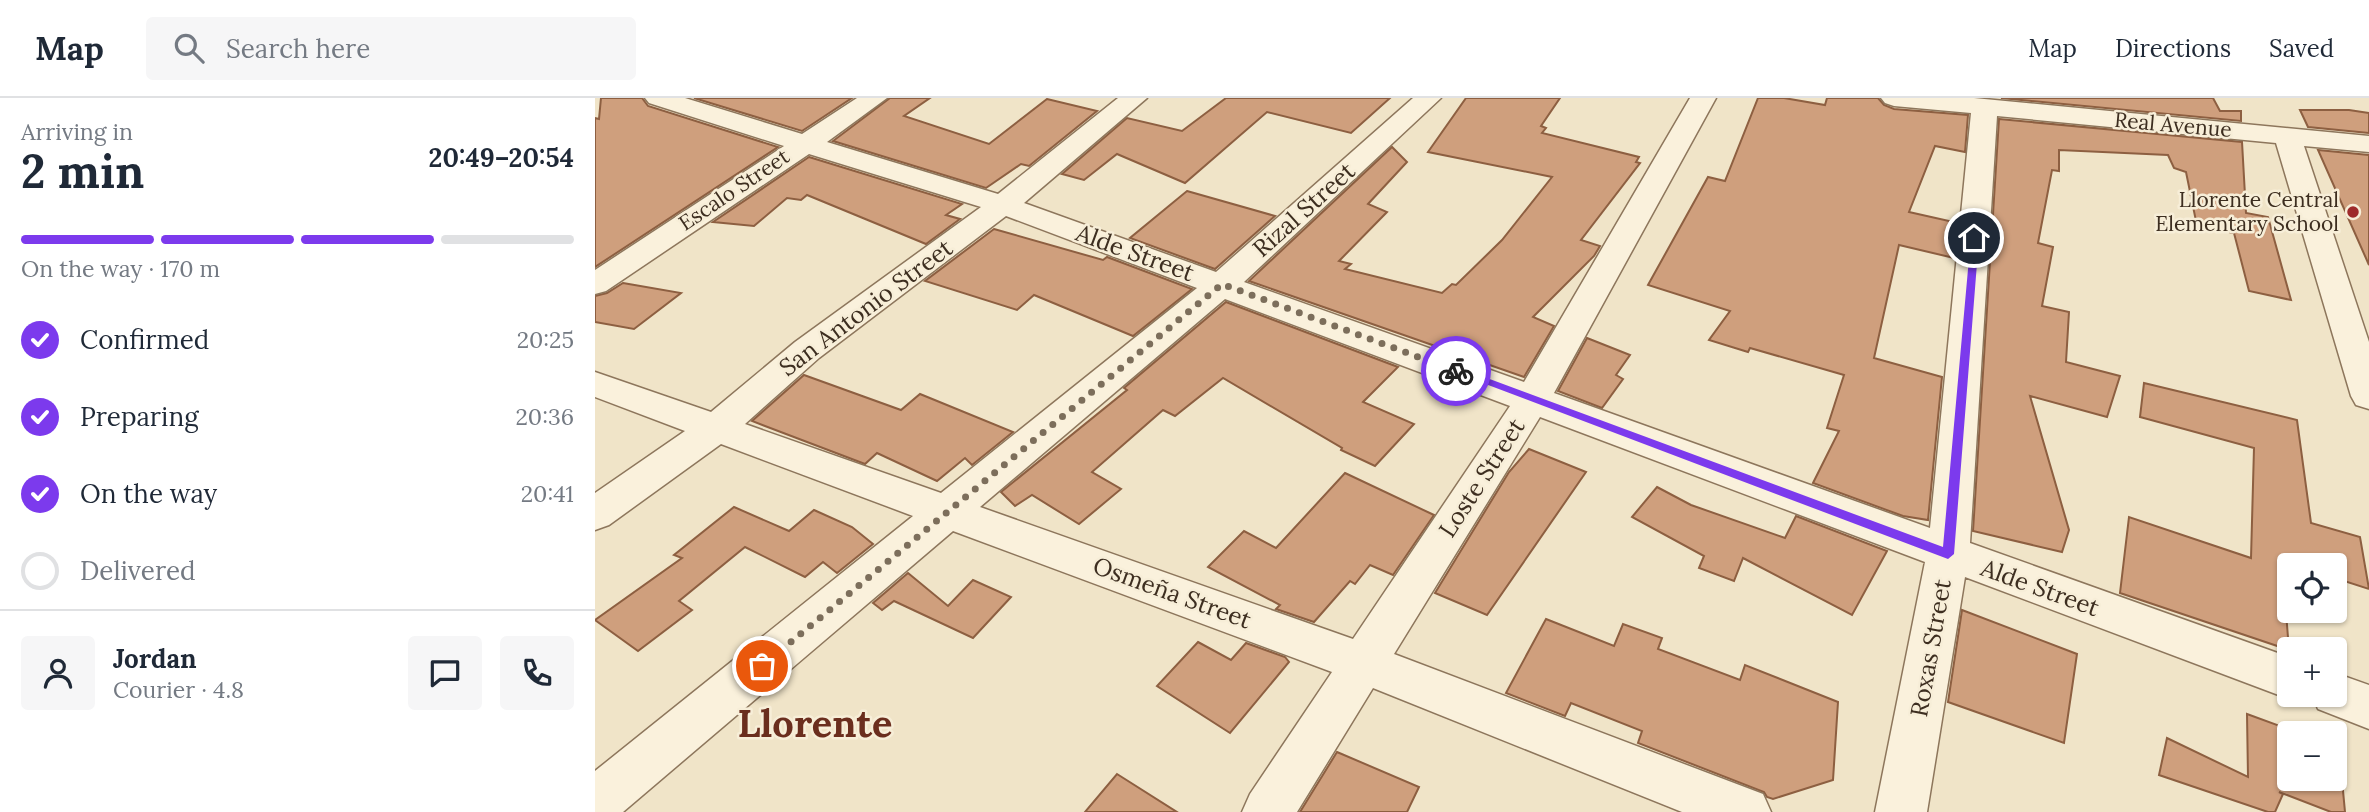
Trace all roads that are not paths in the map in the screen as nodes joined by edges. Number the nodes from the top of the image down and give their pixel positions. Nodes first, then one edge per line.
1 (657, 98) edge
2 (874, 98) edge
3 (1134, 98) edge
4 (1428, 98) edge
5 (1703, 98) edge
6 (1894, 98) edge
7 (1985, 107) junction
8 (2287, 136) junction
9 (804, 143) junction
10 (2369, 144) edge
11 (1003, 205) junction
12 (595, 284) edge
13 (1222, 284) junction
14 (595, 384) edge
15 (2369, 396) edge
16 (1533, 400) junction
17 (715, 429) junction
18 (949, 511) junction
19 (595, 514) edge
20 (1948, 554) junction
21 (1363, 663) junction
22 (2277, 674) edge
23 (2347, 699) edge
24 (2369, 707) edge
25 (595, 803) edge
26 (1268, 812) edge
27 (1745, 812) edge
28 (1901, 812) edge

1 - 9 street, Alde Street
2 - 9 street, Escalo Street
3 - 11 street, San Antonio Street
4 - 13 street, Rizal Street
5 - 16 street, Loste Street
6 - 7 street, Real Avenue
7 - 8 street, Real Avenue
7 - 20 street, Roxas Street
8 - 10 street, Real Avenue
8 - 15 street
9 - 11 street, Alde Street
9 - 12 street, Escalo Street
11 - 13 street, Alde Street
11 - 17 street, San Antonio Street
13 - 16 street, Alde Street
13 - 18 street, Rizal Street
14 - 17 street, Osmeña Street
16 - 20 street, Alde Street
16 - 21 street, Loste Street
17 - 18 street, Osmeña Street
17 - 19 street, San Antonio Street
18 - 21 street, Osmeña Street
18 - 25 street, Rizal Street
20 - 22 street, Alde Street
20 - 28 street, Roxas Street
21 - 26 street, Loste Street
21 - 27 street, Osmeña Street
23 - 24 street

